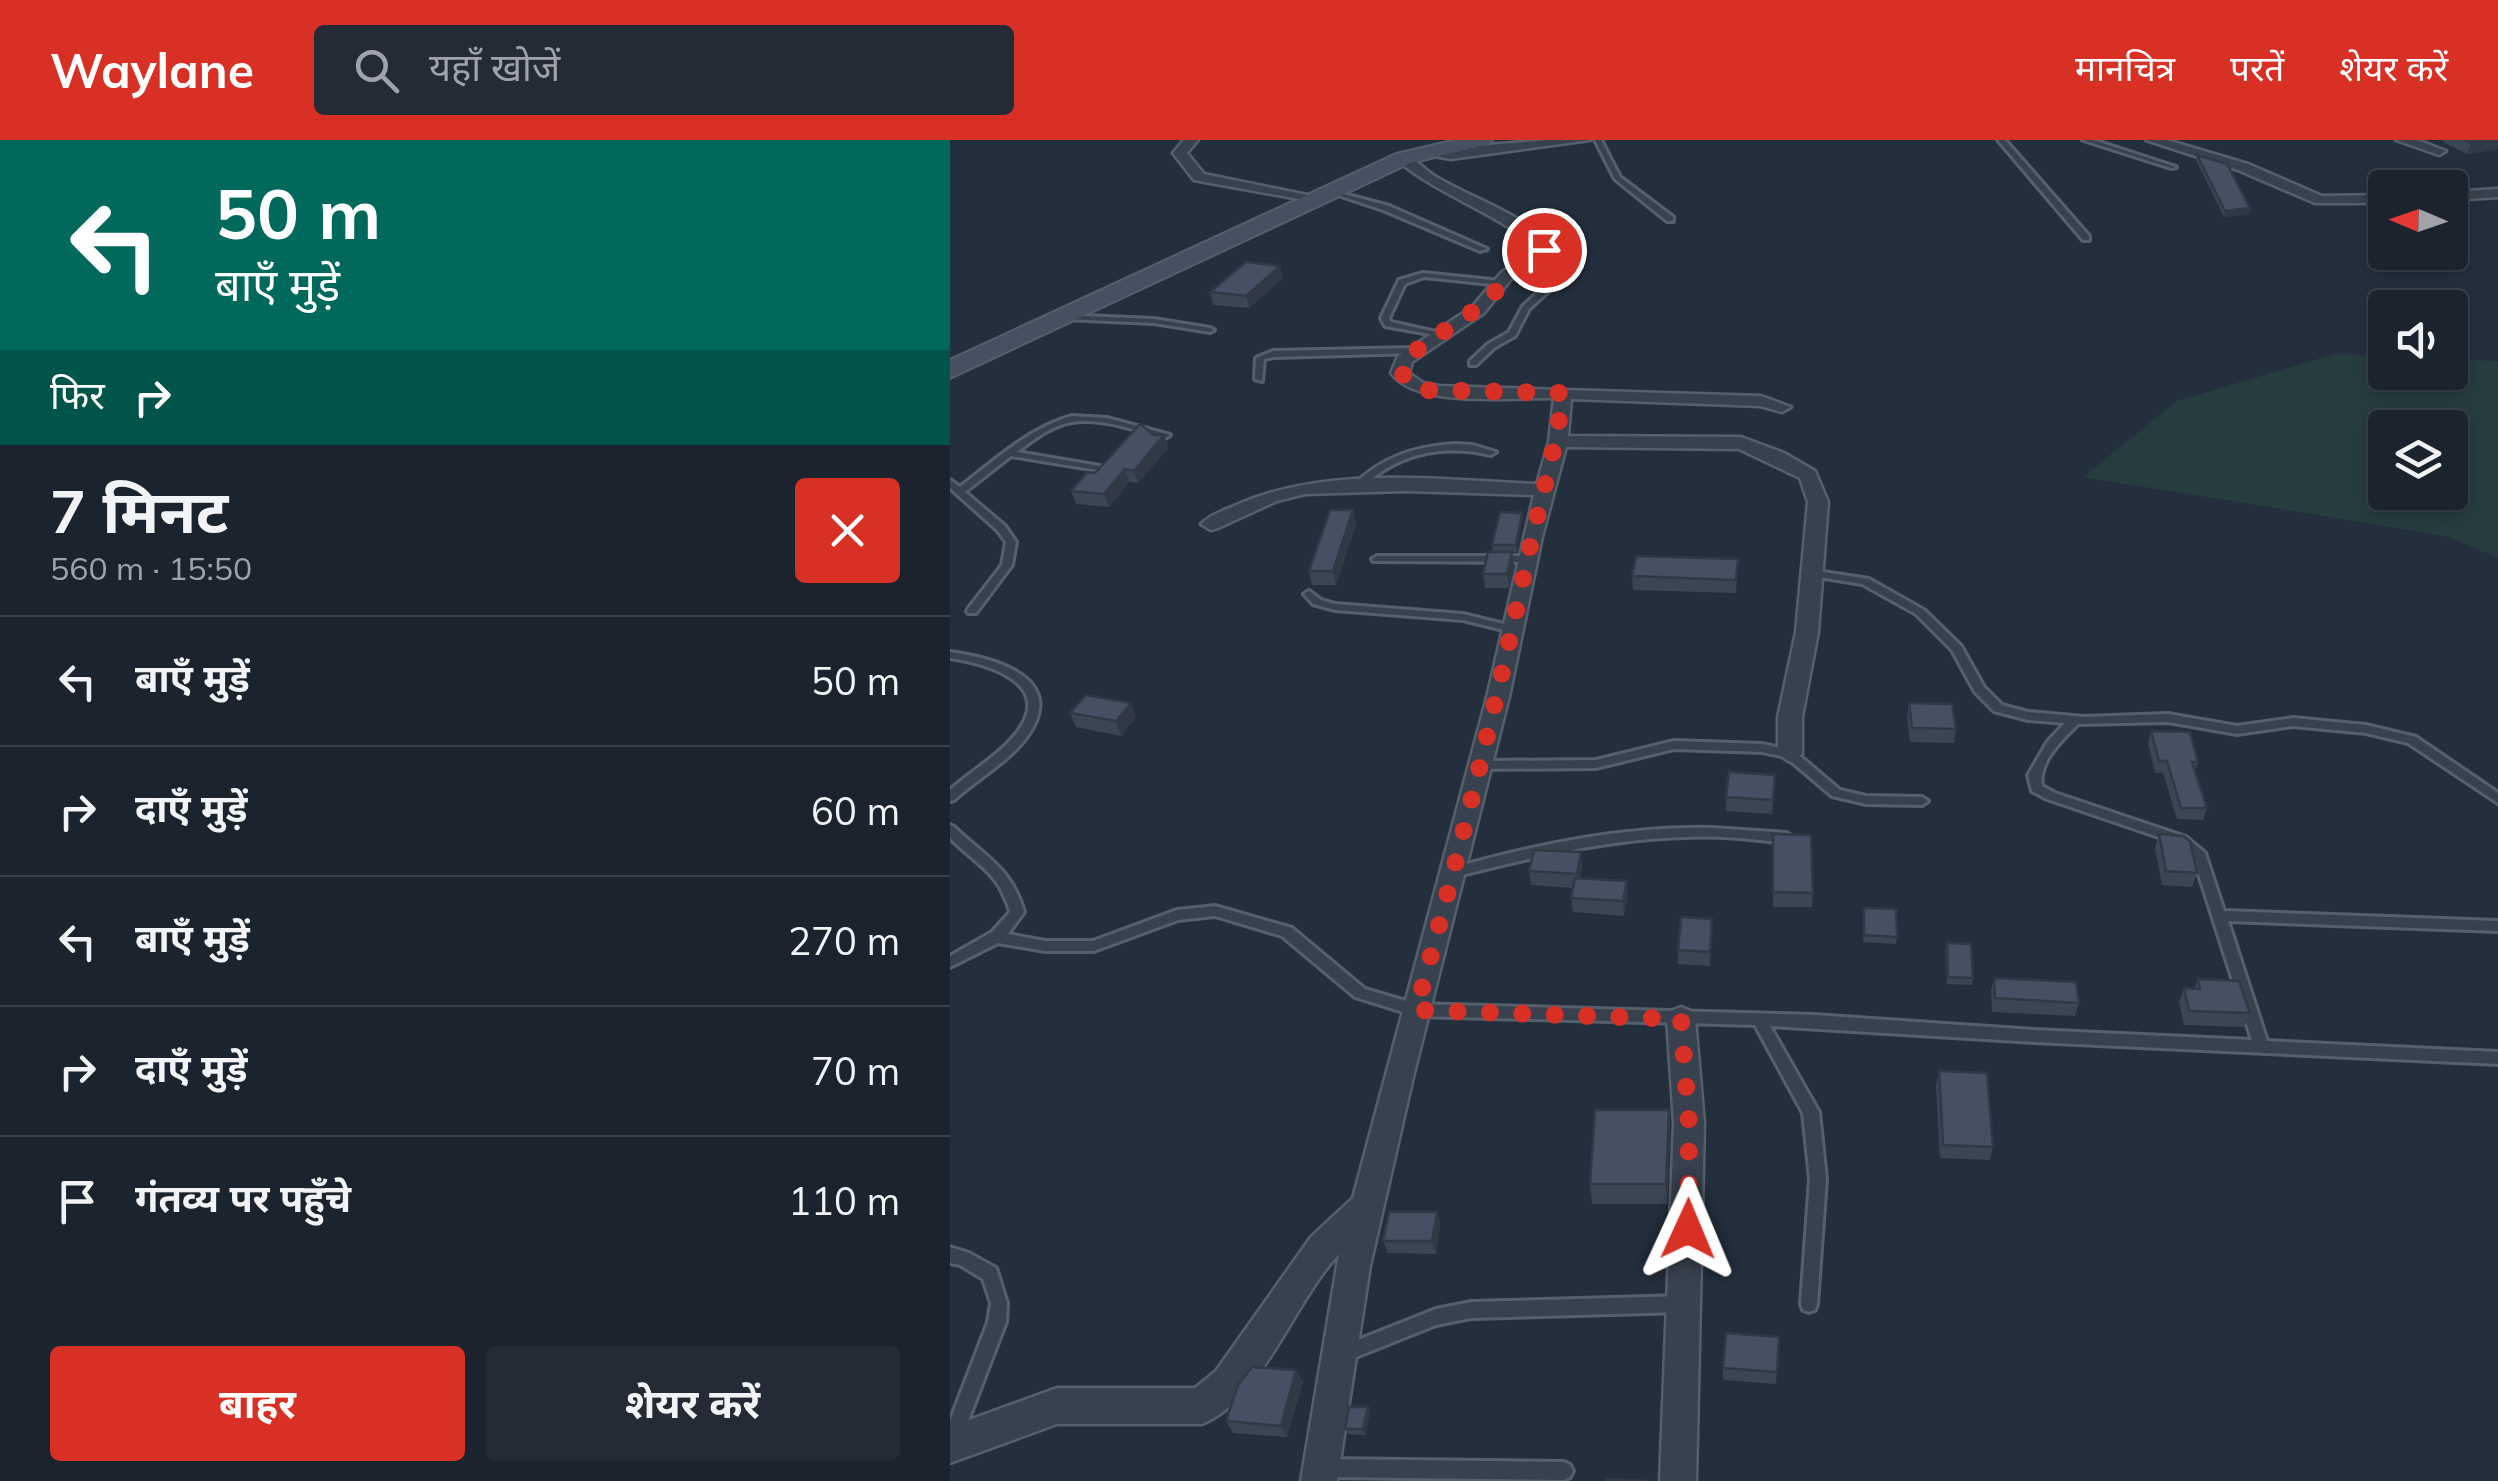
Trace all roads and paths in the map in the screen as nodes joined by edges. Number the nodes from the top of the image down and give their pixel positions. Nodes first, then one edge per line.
1 (1191, 140) edge
2 (1583, 140) edge
3 (1598, 140) edge
4 (2001, 140) edge
5 (2086, 140) edge
6 (2153, 140) edge
7 (2403, 140) edge
8 (1443, 146) edge
9 (2439, 151) dead end
10 (2173, 167) dead end
11 (1323, 194) junction
12 (2498, 194) edge
13 (2468, 195) edge
14 (2368, 199) edge
15 (1670, 219) dead end
16 (2086, 238) dead end
17 (1483, 249) dead end
18 (1541, 254) junction
19 (1501, 283) junction
20 (1060, 317) junction
21 (1210, 330) dead end
22 (1440, 334) junction
23 (1414, 352) junction
24 (1473, 362) dead end
25 (950, 370) edge
26 (1260, 378) dead end
27 (1563, 393) junction
28 (1782, 407) dead end
29 (1165, 435) edge
30 (1558, 440) junction
31 (1491, 452) dead end
32 (1013, 454) junction
33 (1100, 469) edge
34 (1358, 486) junction
35 (955, 487) edge
36 (1544, 490) junction
37 (1211, 524) dead end
38 (1377, 559) dead end
39 (1527, 559) junction
40 (1810, 573) junction
41 (1309, 594) dead end
42 (972, 611) dead end
43 (1512, 629) junction
44 (950, 655) edge
45 (2074, 721) junction
46 (1790, 754) junction
47 (1481, 765) junction
48 (950, 797) edge
49 (2498, 799) edge
50 (1922, 801) dead end
51 (950, 830) edge
52 (1798, 838) edge
53 (1454, 872) junction
54 (2220, 916) junction
55 (2498, 926) edge
56 (996, 937) junction
57 (950, 962) edge
58 (1416, 1010) junction
59 (1681, 1019) junction
60 (1759, 1020) junction
61 (2261, 1045) junction
62 (2498, 1058) edge
63 (1368, 1205) junction
64 (950, 1255) edge
65 (1686, 1304) junction
66 (1809, 1304) dead end
67 (1339, 1356) junction
68 (950, 1444) edge
69 (1564, 1471) dead end
70 (1320, 1475) edge
71 (1678, 1481) edge

1 - 11 street
2 - 8 street
3 - 15 lane
4 - 16 lane
5 - 10 lane
6 - 14 street
7 - 9 street
8 - 11 main road
8 - 18 street
11 - 17 lane
11 - 20 main road
12 - 13 street
18 - 19 street
18 - 24 lane
19 - 22 street
19 - 22 lane
20 - 21 lane
20 - 25 main road
22 - 23 street
23 - 26 lane
23 - 27 street
27 - 28 street
27 - 30 street
29 - 32 lane
30 - 36 street
30 - 40 street
31 - 34 lane
32 - 33 lane
32 - 35 lane
34 - 36 street
34 - 37 street
35 - 42 lane
36 - 39 street
38 - 39 lane
39 - 43 street
40 - 45 lane
40 - 46 street
41 - 43 lane
43 - 47 street
44 - 48 lane
45 - 49 lane
45 - 54 lane
46 - 47 lane
46 - 50 lane
47 - 53 street
51 - 56 lane
52 - 53 lane
53 - 58 street
54 - 55 lane
54 - 61 lane
56 - 57 lane
56 - 58 lane
58 - 59 lane
58 - 63 street
59 - 60 lane
59 - 65 street
60 - 61 lane
60 - 66 lane
61 - 62 lane
63 - 67 street
63 - 68 street
64 - 68 lane
65 - 67 lane
65 - 71 street
67 - 70 street
69 - 70 lane

